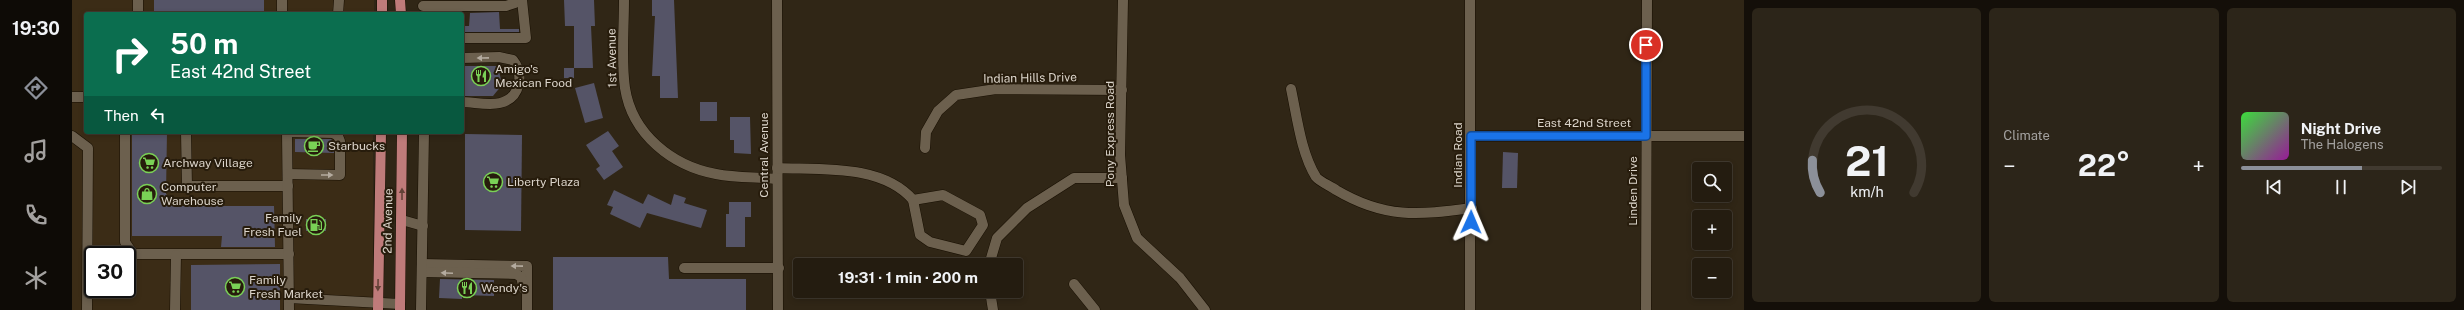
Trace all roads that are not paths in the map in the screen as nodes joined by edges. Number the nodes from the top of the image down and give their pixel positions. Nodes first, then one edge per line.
1 (138, 0) edge
2 (282, 0) edge
3 (339, 0) edge
4 (382, 0) edge
5 (400, 0) edge
6 (516, 0) edge
7 (522, 0) edge
8 (624, 0) edge
9 (777, 0) edge
10 (1123, 0) edge
11 (1470, 0) edge
12 (1647, 0) edge
13 (423, 7) edge
14 (138, 12) edge
15 (282, 12) edge
16 (338, 12) edge
17 (382, 12) edge
18 (401, 12) edge
19 (464, 38) edge
20 (464, 58) edge
21 (1291, 89) dead end
22 (1122, 90) junction
23 (72, 97) edge
24 (84, 97) edge
25 (464, 102) edge
26 (125, 134) edge
27 (186, 134) edge
28 (287, 134) edge
29 (335, 134) edge
30 (381, 134) edge
31 (402, 134) edge
32 (424, 134) edge
33 (72, 136) edge
34 (1471, 136) junction
35 (1646, 136) junction
36 (1744, 136) edge
37 (925, 148) dead end
38 (777, 168) junction
39 (288, 174) junction
40 (777, 178) junction
41 (1122, 178) junction
42 (288, 186) junction
43 (913, 200) junction
44 (1472, 208) junction
45 (402, 220) junction
46 (423, 226) junction
47 (289, 254) junction
48 (176, 255) junction
49 (991, 258) edge
50 (422, 268) junction
51 (684, 268) dead end
52 (779, 268) junction
53 (1074, 284) dead end
54 (289, 298) junction
55 (991, 298) edge
56 (378, 307) edge
57 (400, 307) edge
58 (87, 310) edge
59 (174, 310) edge
60 (289, 310) edge
61 (421, 310) edge
62 (527, 310) edge
63 (778, 310) edge
64 (993, 310) edge
65 (1095, 310) edge
66 (1205, 310) edge
67 (1470, 310) edge
68 (1646, 310) edge

1 - 14 street
2 - 15 street
3 - 16 street
4 - 17 main road
5 - 18 main road
6 - 13 street
7 - 19 street
8 - 40 street, 1st Avenue
9 - 38 street, Central Avenue
10 - 22 street, Pony Express Road
11 - 34 street, Indian Road
12 - 35 street, Linden Drive
25 -> 20 street
21 - 44 street
22 - 37 street, Indian Hills Drive
22 - 41 street, Pony Express Road
23 - 24 street
26 - 48 street
27 - 42 street
28 - 39 street
39 -> 29 street
30 -> 56 main road, 2nd Avenue
45 -> 31 main road, 2nd Avenue
32 - 46 street
33 - 58 street
34 - 35 street, East 42nd Street
34 - 44 street, Indian Road
35 - 36 street, East 42nd Street
35 - 68 street, Linden Drive
38 - 40 street, Central Avenue
38 - 43 street
39 - 42 street
40 - 52 street, Central Avenue
41 - 49 street
41 - 66 street, Pony Express Road
42 - 47 street
43 - 43 street
44 - 67 street, Indian Road
45 - 46 street
45 - 57 main road, 2nd Avenue
46 - 50 street
47 - 48 street
47 - 54 street
48 - 59 street
50 - 61 street
62 -> 50 street
51 - 52 street
52 - 63 street, Central Avenue
53 - 65 street
54 - 56 street
54 - 60 street
55 - 64 street
56 - 57 street

